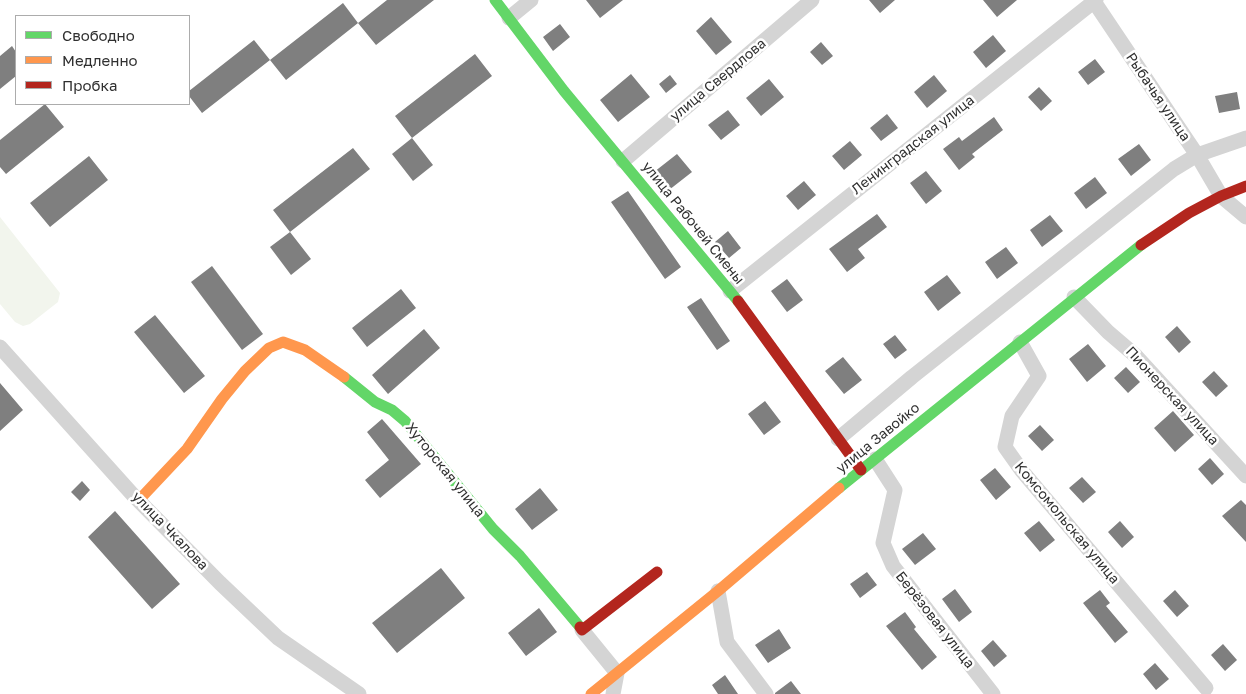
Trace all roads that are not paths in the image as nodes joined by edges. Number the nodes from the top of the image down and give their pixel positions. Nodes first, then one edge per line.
1 (495, 0) edge
2 (531, 0) edge
3 (812, 0) edge
4 (1094, 1) edge
5 (509, 18) junction
6 (1246, 138) edge
7 (1197, 154) junction
8 (623, 161) junction
9 (1246, 186) edge
10 (1221, 196) junction
11 (1246, 217) edge
12 (730, 291) junction
13 (1074, 298) junction
14 (1020, 342) junction
15 (0, 347) edge
16 (838, 439) junction
17 (875, 459) junction
18 (861, 470) junction
19 (1246, 476) edge
20 (139, 500) junction
21 (657, 572) dead end
22 (718, 591) junction
23 (582, 630) junction
24 (617, 673) junction
25 (1206, 688) dead end
26 (359, 694) edge
27 (591, 694) edge
28 (613, 694) edge
29 (766, 694) edge
30 (993, 694) edge

1 - 5 street, улица Рабочей Смены
2 - 5 street
3 - 8 street, улица Свердлова
4 - 7 street, Рыбачья улица
4 - 12 street, Ленинградская улица
5 - 8 street, улица Рабочей Смены
6 - 7 street
7 - 10 street, Рыбачья улица
7 - 16 street
8 - 12 street, улица Рабочей Смены
9 - 10 street, улица Завойко
10 - 11 street
10 - 13 street, улица Завойко
12 - 16 street, улица Рабочей Смены
13 - 14 street, улица Завойко
13 - 19 street, Пионерская улица
14 - 17 street, улица Завойко
14 - 25 street, Комсомольская улица
15 - 20 street, улица Чкалова
16 - 18 street, улица Рабочей Смены
17 - 18 street, улица Завойко
17 - 30 street, Берёзовая улица
18 - 22 street, улица Завойко
20 - 23 street, Хуторская улица
20 - 26 street, улица Чкалова
21 - 23 street
22 - 24 street, улица Завойко
22 - 29 street
23 - 24 street
24 - 27 street, улица Завойко
24 - 28 street

